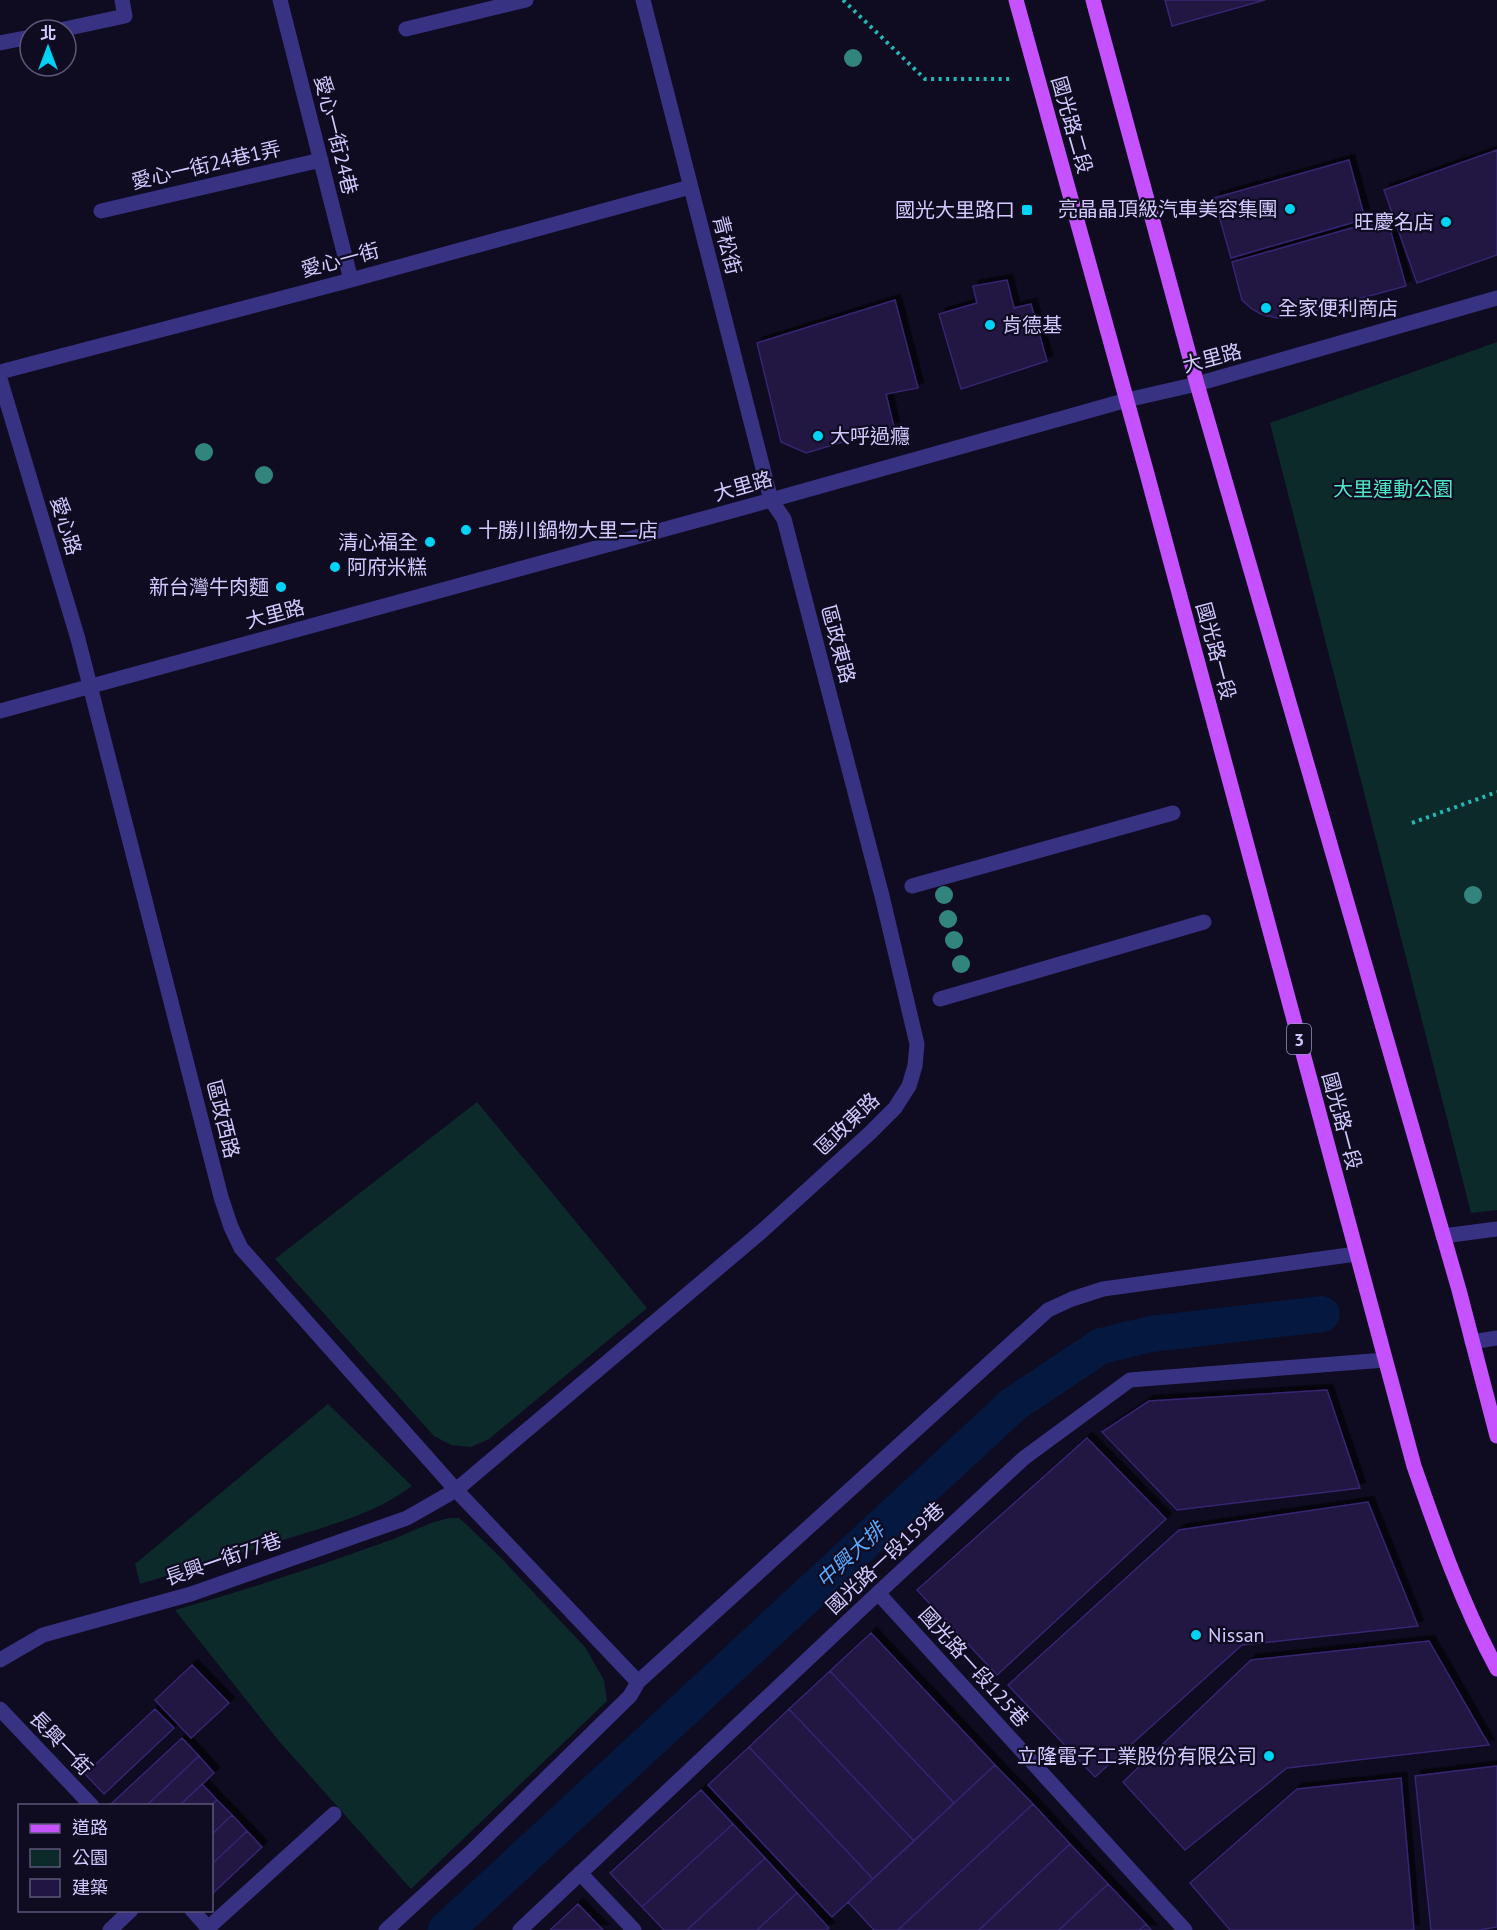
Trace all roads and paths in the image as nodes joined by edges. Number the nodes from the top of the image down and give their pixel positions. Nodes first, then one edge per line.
1 (122, 0) edge
2 (280, 0) edge
3 (526, 0) edge
4 (643, 0) edge
5 (843, 0) edge
6 (1016, 0) edge
7 (1093, 0) edge
8 (78, 26) edge
9 (406, 28) dead end
10 (18, 39) edge
11 (0, 43) edge
12 (1037, 79) junction
13 (321, 160) junction
14 (690, 187) junction
15 (101, 212) dead end
16 (351, 280) junction
17 (1497, 298) edge
18 (0, 372) edge
19 (0, 379) edge
20 (1197, 384) junction
21 (1127, 400) junction
22 (771, 500) junction
23 (90, 686) junction
24 (0, 711) edge
25 (1497, 792) edge
26 (1173, 813) dead end
27 (1412, 823) dead end
28 (912, 886) dead end
29 (1204, 922) dead end
30 (940, 999) dead end
31 (1497, 1229) edge
32 (1443, 1236) junction
33 (1356, 1254) junction
34 (1497, 1338) edge
35 (1472, 1342) junction
36 (1385, 1360) junction
37 (1497, 1436) edge
38 (456, 1490) junction
39 (878, 1593) junction
40 (0, 1660) edge
41 (1497, 1669) edge
42 (638, 1682) junction
43 (0, 1709) edge
44 (90, 1804) edge
45 (334, 1814) dead end
46 (580, 1873) junction
47 (130, 1912) edge
48 (193, 1912) edge
49 (209, 1929) edge
50 (110, 1930) edge
51 (386, 1930) edge
52 (520, 1930) edge
53 (634, 1930) edge
54 (1185, 1930) edge

1 - 8 street
2 - 13 street, 愛心一街24巷
3 - 9 street
4 - 14 street, 青松街
5 - 12 path
6 - 12 main road, 國光路二段 / 3
7 - 20 main road
10 - 11 street
12 - 21 main road, 國光路二段 / 3
13 - 15 street, 愛心一街24巷1弄
13 - 16 street, 愛心一街24巷
14 - 16 street, 愛心一街
14 - 22 street, 青松街
16 - 18 street, 愛心一街
17 - 20 street, 大里路
19 - 23 street, 愛心路
20 - 21 street, 大里路
20 - 32 main road
21 - 22 street, 大里路
21 - 33 main road, 國光路一段 / 3
22 - 23 street, 大里路
22 - 38 street, 區政東路
23 - 24 street, 大里路
23 - 38 street, 區政西路
25 - 27 path
26 - 28 street
29 - 30 street
31 - 32 street
32 - 35 main road
33 - 36 main road, 國光路一段 / 3
33 - 42 street
34 - 35 street
35 - 37 main road
36 - 39 street, 國光路一段159巷
36 - 41 main road, 國光路一段 / 3
38 - 40 street, 長興一街77巷
38 - 42 street, 區政西路
39 - 46 street, 國光路一段159巷
39 - 54 street, 國光路一段125巷
42 - 51 street
43 - 44 street, 長興一街
45 - 49 street
46 - 52 street, 國光路一段159巷
46 - 53 street
47 - 50 street
48 - 49 street

